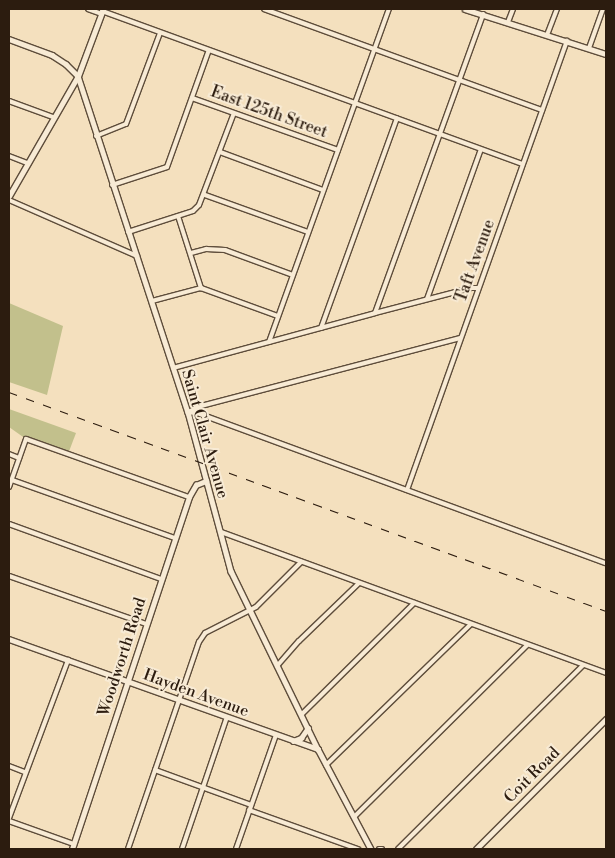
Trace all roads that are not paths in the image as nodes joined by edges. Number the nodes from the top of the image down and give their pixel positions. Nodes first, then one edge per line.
1 (88, 9) edge
2 (264, 9) edge
3 (389, 9) edge
4 (468, 9) edge
5 (513, 9) edge
6 (557, 9) edge
7 (603, 9) edge
8 (102, 11) edge
9 (482, 14) junction
10 (508, 22) junction
11 (160, 32) junction
12 (547, 35) junction
13 (9, 39) edge
14 (567, 41) junction
15 (589, 48) junction
16 (374, 49) junction
17 (209, 50) junction
18 (606, 54) edge
19 (78, 76) junction
20 (458, 80) junction
21 (192, 98) junction
22 (9, 101) edge
23 (355, 103) junction
24 (542, 110) junction
25 (234, 113) junction
26 (53, 117) junction
27 (396, 118) junction
28 (439, 134) junction
29 (96, 136) junction
30 (481, 149) junction
31 (338, 150) junction
32 (220, 152) junction
33 (9, 156) edge
34 (27, 163) junction
35 (522, 164) junction
36 (112, 185) junction
37 (324, 190) junction
38 (205, 195) junction
39 (9, 196) edge
40 (9, 200) edge
41 (178, 216) junction
42 (128, 232) junction
43 (308, 232) junction
44 (191, 253) junction
45 (137, 256) junction
46 (293, 275) junction
47 (201, 288) junction
48 (478, 288) junction
49 (426, 299) junction
50 (152, 302) junction
51 (375, 313) junction
52 (278, 316) junction
53 (321, 328) junction
54 (460, 338) junction
55 (269, 342) junction
56 (173, 368) junction
57 (188, 412) junction
58 (9, 454) edge
59 (19, 458) junction
60 (12, 480) junction
61 (206, 481) junction
62 (9, 487) edge
63 (407, 490) junction
64 (189, 497) junction
65 (9, 524) edge
66 (221, 532) junction
67 (175, 538) junction
68 (301, 562) junction
69 (606, 563) edge
70 (9, 576) edge
71 (162, 579) junction
72 (359, 583) junction
73 (414, 603) junction
74 (251, 610) junction
75 (146, 624) junction
76 (472, 624) junction
77 (9, 639) edge
78 (527, 645) junction
79 (68, 660) junction
80 (583, 665) junction
81 (277, 666) junction
82 (606, 673) edge
83 (127, 682) junction
84 (178, 700) junction
85 (302, 714) junction
86 (227, 717) junction
87 (606, 719) edge
88 (308, 728) junction
89 (276, 735) junction
90 (293, 741) junction
91 (318, 749) junction
92 (326, 765) junction
93 (9, 766) edge
94 (155, 770) junction
95 (25, 772) junction
96 (202, 787) junction
97 (250, 808) junction
98 (354, 817) junction
99 (9, 820) edge
100 (73, 847) edge
101 (128, 849) edge
102 (182, 849) edge
103 (236, 849) edge
104 (358, 849) edge
105 (371, 849) edge
106 (398, 849) edge
107 (476, 849) edge

1 - 8 street
2 - 16 street
3 - 16 street
4 - 9 street
5 - 10 street
6 - 12 street
7 - 15 street
8 - 11 street
8 - 19 main road
9 - 10 street
9 - 20 street
10 - 12 street
11 - 17 street
11 - 29 street
12 - 14 street
13 - 19 street
14 - 15 street
14 - 24 street, Taft Avenue
15 - 18 street
16 - 20 street
16 - 23 street
17 - 21 street
17 - 23 street
19 - 26 main road
19 - 29 street, Saint Clair Avenue
20 - 24 street
20 - 28 street
21 - 25 street, East 125th Street
21 - 36 street
22 - 26 street
23 - 27 street
23 - 31 street
24 - 35 street, Taft Avenue
25 - 31 street, East 125th Street
25 - 32 street
26 - 34 main road
27 - 28 street
27 - 53 street
28 - 30 street
28 - 51 street
29 - 36 street, Saint Clair Avenue
30 - 35 street
30 - 49 street
31 - 37 street
32 - 37 street
32 - 38 street
33 - 34 street
34 - 39 main road
35 - 48 street, Taft Avenue
36 - 42 street, Saint Clair Avenue
37 - 43 street
38 - 41 street
38 - 43 street
40 - 45 street
41 - 42 street
41 - 44 street
42 - 45 street, Saint Clair Avenue
43 - 46 street
44 - 46 street
44 - 47 street
45 - 50 street, Saint Clair Avenue
46 - 52 street
47 - 50 street
47 - 52 street
48 - 49 street
48 - 54 street, Taft Avenue
49 - 51 street
50 - 56 street, Saint Clair Avenue
51 - 53 street
52 - 55 street
53 - 55 street
54 - 57 street
54 - 63 street, Taft Avenue
55 - 56 street
56 - 57 street, Saint Clair Avenue
57 - 61 street, Saint Clair Avenue
57 - 63 street
58 - 59 street
59 - 60 street
59 - 64 street
60 - 62 street
60 - 67 street
61 - 64 street, Woodworth Road
61 - 66 street, Saint Clair Avenue
63 - 69 street
64 - 67 street, Woodworth Road
65 - 71 street
66 - 68 street
66 - 74 street, Saint Clair Avenue
67 - 71 street, Woodworth Road
68 - 72 street
68 - 74 street
70 - 75 street
71 - 75 street, Woodworth Road
72 - 73 street
72 - 81 street
73 - 76 street
73 - 85 street
74 - 81 street, Saint Clair Avenue
74 - 84 street
75 - 83 street, Woodworth Road
76 - 78 street
76 - 92 street
77 - 79 street, Hayden Avenue
78 - 80 street
78 - 98 street
79 - 83 street, Hayden Avenue
79 - 95 street
80 - 82 street
80 - 106 street
81 - 85 street, Saint Clair Avenue
83 - 84 street, Hayden Avenue
83 - 100 street, Woodworth Road
84 - 86 street, Hayden Avenue
84 - 94 street
85 - 88 street, Saint Clair Avenue
86 - 89 street, Hayden Avenue
86 - 96 street
87 - 107 street, Coit Road
88 - 90 street
88 - 91 street, Saint Clair Avenue
89 - 90 street, Hayden Avenue
89 - 97 street
90 - 91 street, Hayden Avenue
91 - 92 street, Saint Clair Avenue
92 - 98 street, Saint Clair Avenue
93 - 95 street
94 - 96 street
94 - 101 street
95 - 99 street
96 - 97 street
96 - 102 street
97 - 103 street
97 - 104 street
98 - 105 street, Saint Clair Avenue
99 - 100 street

